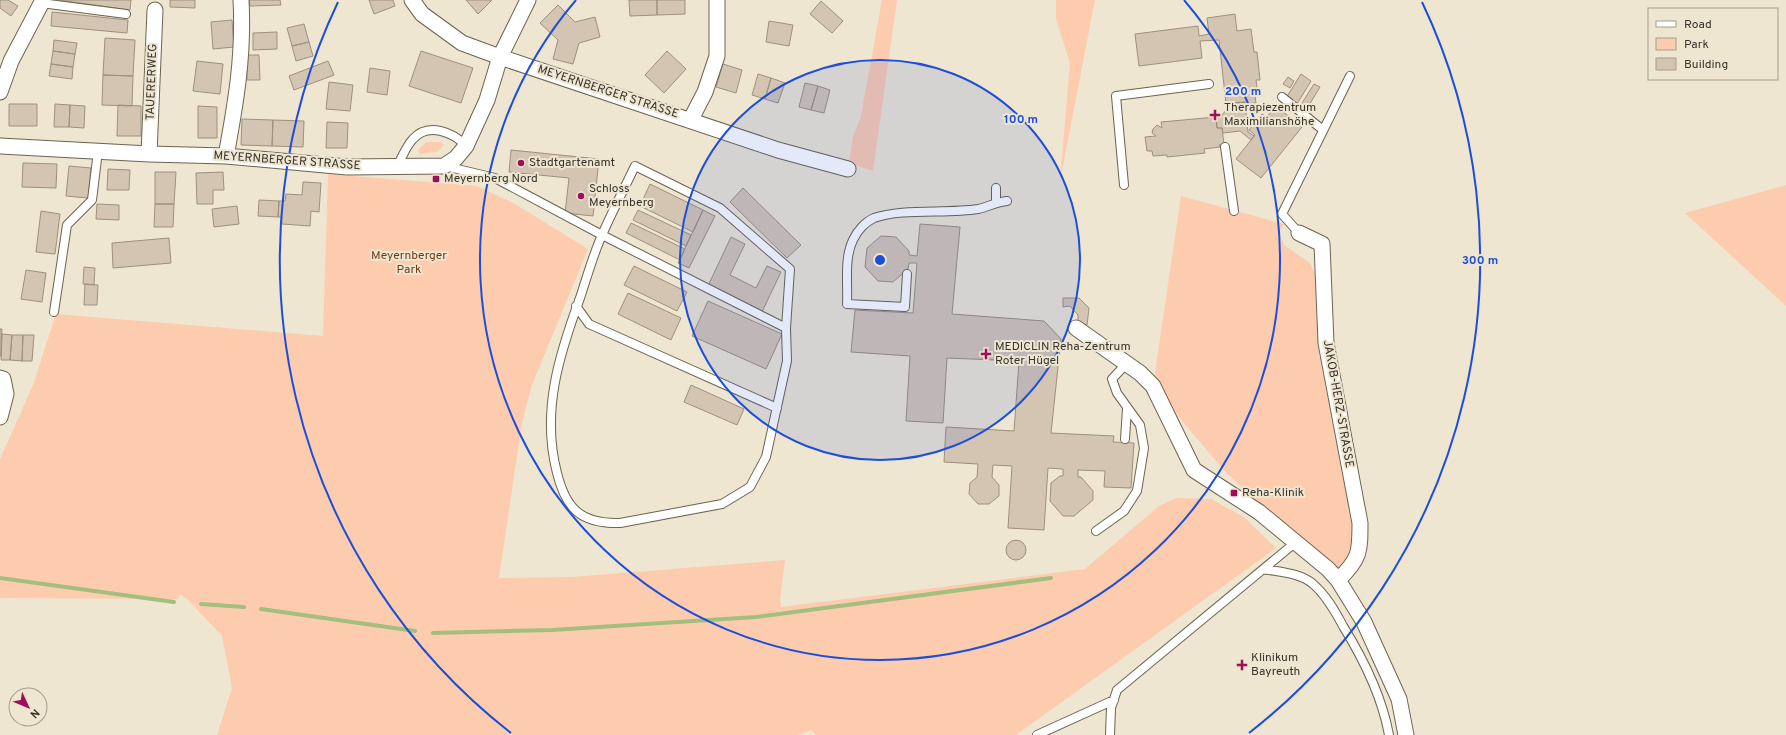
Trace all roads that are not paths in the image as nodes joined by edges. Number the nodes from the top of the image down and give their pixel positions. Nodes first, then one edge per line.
1 (241, 0) edge
2 (412, 0) edge
3 (528, 0) edge
4 (717, 0) edge
5 (42, 1) edge
6 (155, 10) dead end
7 (126, 14) dead end
8 (500, 57) junction
9 (1350, 76) dead end
10 (1209, 84) dead end
11 (0, 92) edge
12 (1282, 97) dead end
13 (691, 119) junction
14 (1322, 130) junction
15 (0, 146) edge
16 (466, 146) junction
17 (1225, 147) dead end
18 (98, 151) junction
19 (149, 154) junction
20 (226, 156) junction
21 (397, 166) junction
22 (444, 166) junction
23 (848, 169) dead end
24 (1124, 185) dead end
25 (996, 188) dead end
26 (1007, 201) dead end
27 (996, 202) junction
28 (1234, 211) dead end
29 (1299, 233) joint
30 (602, 235) junction
31 (908, 274) dead end
32 (576, 306) junction
33 (54, 312) dead end
34 (786, 328) junction
35 (1076, 328) dead end
36 (1127, 363) junction
37 (0, 378) edge
38 (777, 408) junction
39 (1127, 409) junction
40 (0, 417) edge
41 (1125, 439) dead end
42 (1096, 531) dead end
43 (1296, 542) junction
44 (1264, 569) junction
45 (1338, 580) junction
46 (1114, 700) junction
47 (1038, 735) edge
48 (1110, 735) edge
49 (1388, 735) edge
50 (1406, 735) edge

1 - 20 street
2 - 8 street, MEYERNBERGER STRASSE
3 - 8 street
4 - 13 street
5 - 7 lane
5 - 11 street
6 - 19 street, TAUERERWEG
8 - 13 street, MEYERNBERGER STRASSE
8 - 16 street
9 - 14 lane
10 - 24 lane
12 - 14 lane
13 - 23 street, MEYERNBERGER STRASSE
14 - 29 lane
15 - 18 street, MEYERNBERGER STRASSE
16 - 21 lane
16 - 22 street
17 - 28 lane
18 - 19 street, MEYERNBERGER STRASSE
18 - 33 lane
19 - 20 street, MEYERNBERGER STRASSE
20 - 21 street, MEYERNBERGER STRASSE
21 - 22 street, MEYERNBERGER STRASSE
22 - 30 lane
25 - 27 lane
26 - 27 lane
27 - 31 lane
29 - 45 street, JAKOB-HERZ-STRASSE
30 - 32 lane
30 - 34 lane
30 - 34 lane
32 - 38 lane
32 - 38 lane
34 - 38 lane
35 - 36 street
36 - 39 lane
36 - 43 street
37 - 40 street
39 - 41 lane
39 - 42 lane
43 - 44 lane
43 - 45 street
44 - 46 lane
44 - 49 lane
45 - 50 street
46 - 47 lane
46 - 48 lane

